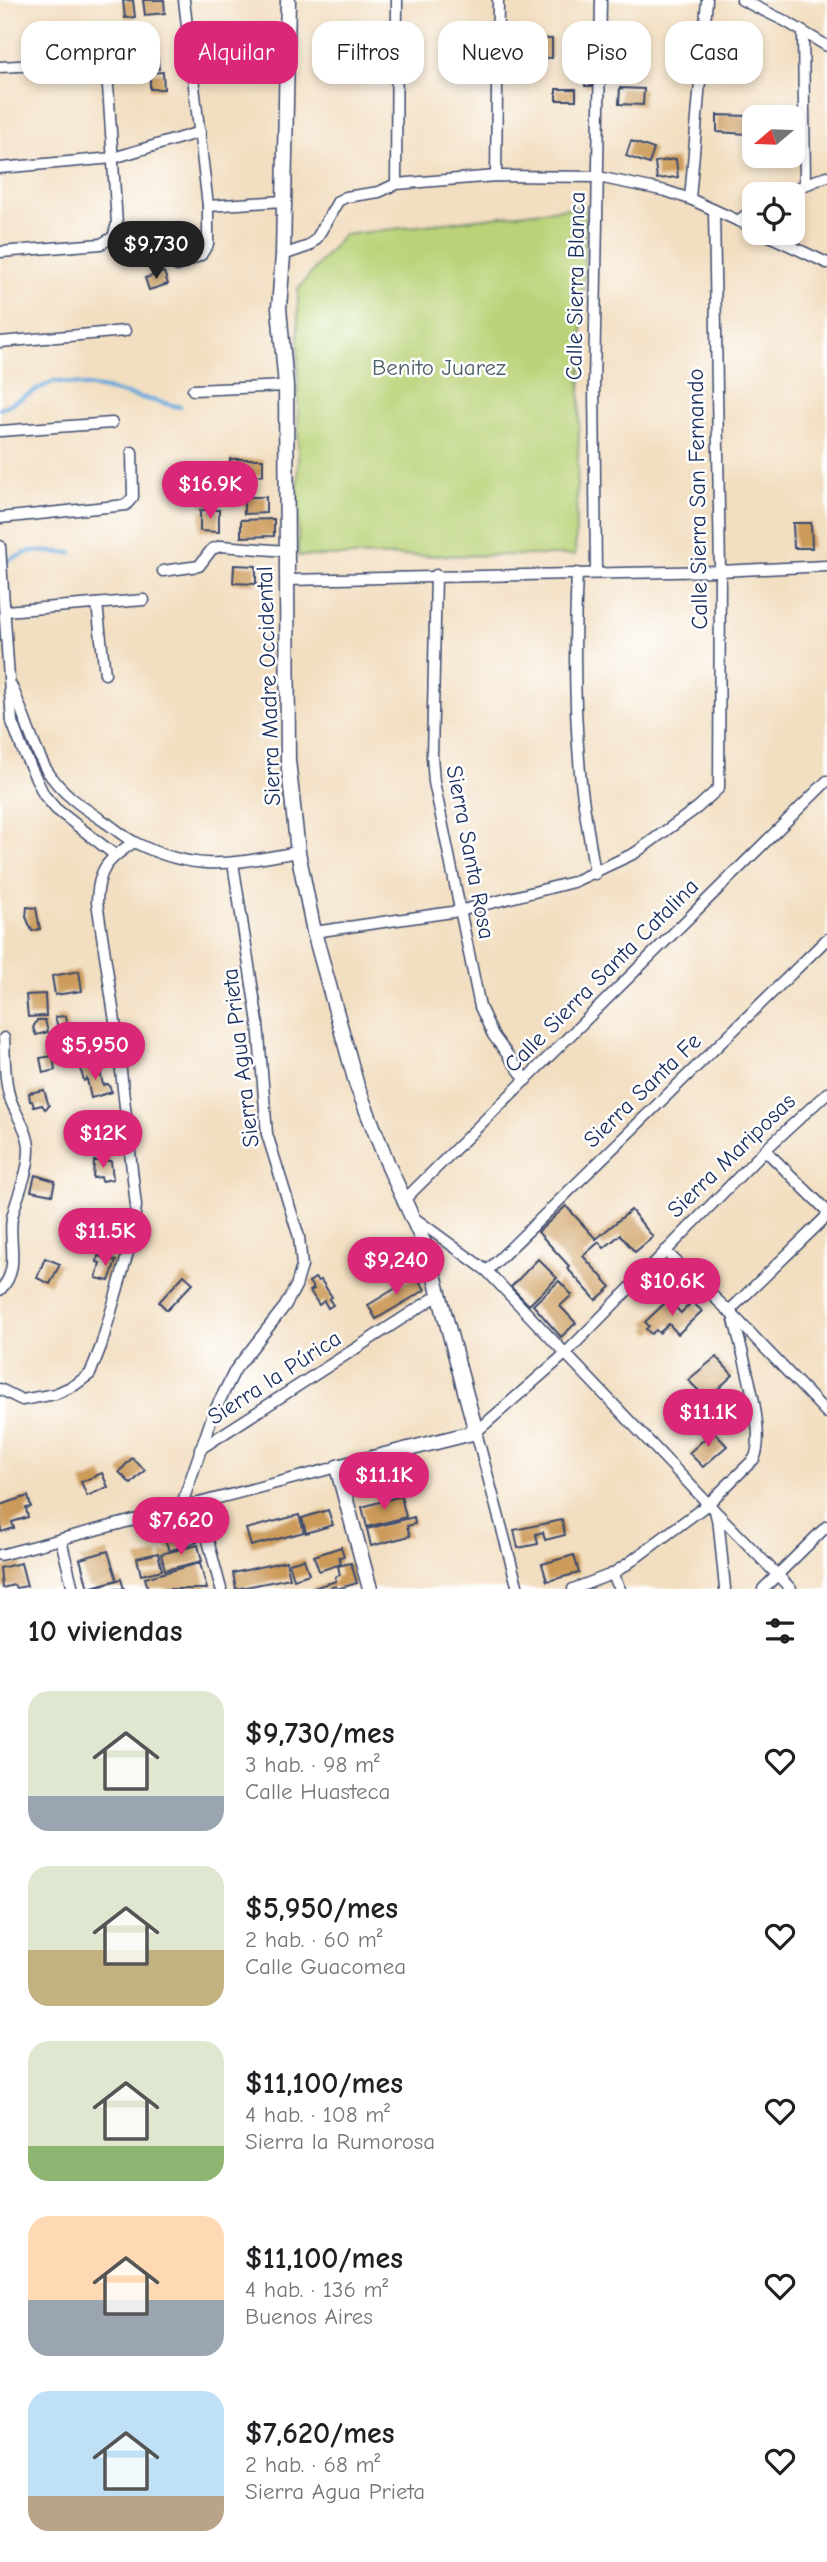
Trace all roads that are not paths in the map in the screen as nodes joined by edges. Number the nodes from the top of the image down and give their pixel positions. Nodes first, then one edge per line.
1 (184, 0) edge
2 (288, 0) edge
3 (397, 0) edge
4 (498, 0) edge
5 (601, 0) edge
6 (707, 0) edge
7 (742, 0) edge
8 (803, 33) junction
9 (827, 46) edge
10 (0, 66) edge
11 (200, 132) junction
12 (113, 158) junction
13 (0, 168) edge
14 (496, 176) junction
15 (827, 176) edge
16 (598, 177) junction
17 (805, 182) edge
18 (805, 183) edge
19 (396, 184) junction
20 (690, 199) junction
21 (284, 201) junction
22 (208, 206) junction
23 (715, 210) junction
24 (742, 218) edge
25 (738, 221) junction
26 (742, 223) edge
27 (789, 245) edge
28 (0, 252) edge
29 (283, 255) junction
30 (827, 263) edge
31 (177, 266) dead end
32 (125, 331) dead end
33 (0, 342) edge
34 (286, 386) junction
35 (193, 390) dead end
36 (112, 423) dead end
37 (0, 431) edge
38 (132, 452) dead end
39 (0, 518) edge
40 (0, 546) edge
41 (287, 551) junction
42 (827, 566) edge
43 (163, 572) dead end
44 (596, 572) junction
45 (720, 572) junction
46 (577, 573) junction
47 (436, 575) junction
48 (288, 580) junction
49 (144, 600) dead end
50 (97, 604) junction
51 (5, 611) junction
52 (3, 625) edge
53 (106, 674) dead end
54 (11, 684) junction
55 (827, 781) edge
56 (134, 842) junction
57 (298, 852) junction
58 (115, 855) junction
59 (233, 863) junction
60 (595, 874) junction
61 (459, 911) junction
62 (314, 932) junction
63 (827, 939) edge
64 (4, 1038) dead end
65 (526, 1080) junction
66 (827, 1093) edge
67 (765, 1150) junction
68 (405, 1199) junction
69 (827, 1214) edge
70 (413, 1217) junction
71 (665, 1251) junction
72 (487, 1271) junction
73 (0, 1290) edge
74 (440, 1294) junction
75 (731, 1313) junction
76 (564, 1355) junction
77 (0, 1389) edge
78 (827, 1413) edge
79 (476, 1432) junction
80 (200, 1449) junction
81 (337, 1467) junction
82 (198, 1503) junction
83 (181, 1507) junction
84 (711, 1507) junction
85 (827, 1526) edge
86 (61, 1540) junction
87 (0, 1555) edge
88 (612, 1574) junction
89 (778, 1577) junction
90 (73, 1589) edge
91 (221, 1589) edge
92 (370, 1589) edge
93 (518, 1589) edge
94 (573, 1589) edge
95 (620, 1589) edge
96 (725, 1589) edge
97 (763, 1589) edge
98 (790, 1589) edge

1 - 11 street
2 - 21 street, Sierra Madre Occidental
3 - 19 street
4 - 14 street
5 - 16 street, Calle Sierra Blanca
6 - 20 street
7 - 8 street
8 - 9 street
8 - 17 street
10 - 12 street
11 - 12 street
11 - 22 street
12 - 13 street
12 - 28 street
14 - 16 street
14 - 19 street
15 - 18 street
16 - 20 street
16 - 44 street, Calle Sierra Blanca
19 - 29 street
20 - 23 street
21 - 22 street
21 - 29 street, Sierra Madre Occidental
22 - 31 street
23 - 25 street
23 - 45 street, Calle Sierra San Fernando
24 - 25 street
25 - 26 street
27 - 30 street
29 - 34 street, Sierra Madre Occidental
32 - 33 street
34 - 35 street
34 - 41 street, Sierra Madre Occidental
36 - 37 street
38 - 39 street
40 - 51 street
41 - 43 street
41 - 48 street, Sierra Madre Occidental
42 - 45 street
44 - 45 street
44 - 46 street
45 - 60 street, Calle Sierra San Fernando
46 - 47 street
46 - 60 street
47 - 48 street
47 - 61 street, Sierra Santa Rosa
48 - 57 street, Sierra Madre Occidental
49 - 50 street
50 - 51 street
50 - 53 street
51 - 52 street
52 - 54 street
54 - 56 street
54 - 58 street
55 - 65 street, Calle Sierra Santa Catalina
56 - 58 street
56 - 59 street
57 - 59 street
57 - 62 street, Sierra Madre Occidental
58 - 77 street
59 - 80 street, Sierra Agua Prieta
60 - 61 street
61 - 62 street
61 - 65 street, Sierra Santa Rosa
62 - 68 street, Sierra Madre Occidental
63 - 72 street, Sierra Santa Fe
64 - 73 street
65 - 68 street, Calle Sierra Santa Catalina
66 - 67 street, Sierra Mariposas
67 - 69 street
67 - 71 street, Sierra Mariposas
68 - 70 street, Sierra Madre Occidental
69 - 75 street
70 - 72 street
70 - 74 street, Sierra Madre Occidental
71 - 75 street
71 - 76 street, Sierra Mariposas
72 - 76 street
74 - 79 street, Sierra Madre Occidental
74 - 80 street, Sierra la Púrica
75 - 78 street
75 - 84 street
76 - 79 street, Sierra Mariposas
76 - 84 street
79 - 81 street, Sierra Mariposas
79 - 93 street, Sierra Madre Occidental
80 - 83 street, Sierra Agua Prieta
81 - 82 street, Sierra Mariposas
81 - 92 street
82 - 83 street, Sierra Mariposas
82 - 91 street
83 - 86 street, Sierra Mariposas
84 - 88 street
84 - 89 street
84 - 96 street
85 - 89 street
86 - 87 street, Sierra Mariposas
86 - 90 street
88 - 94 street
88 - 95 street
89 - 97 street
89 - 98 street

